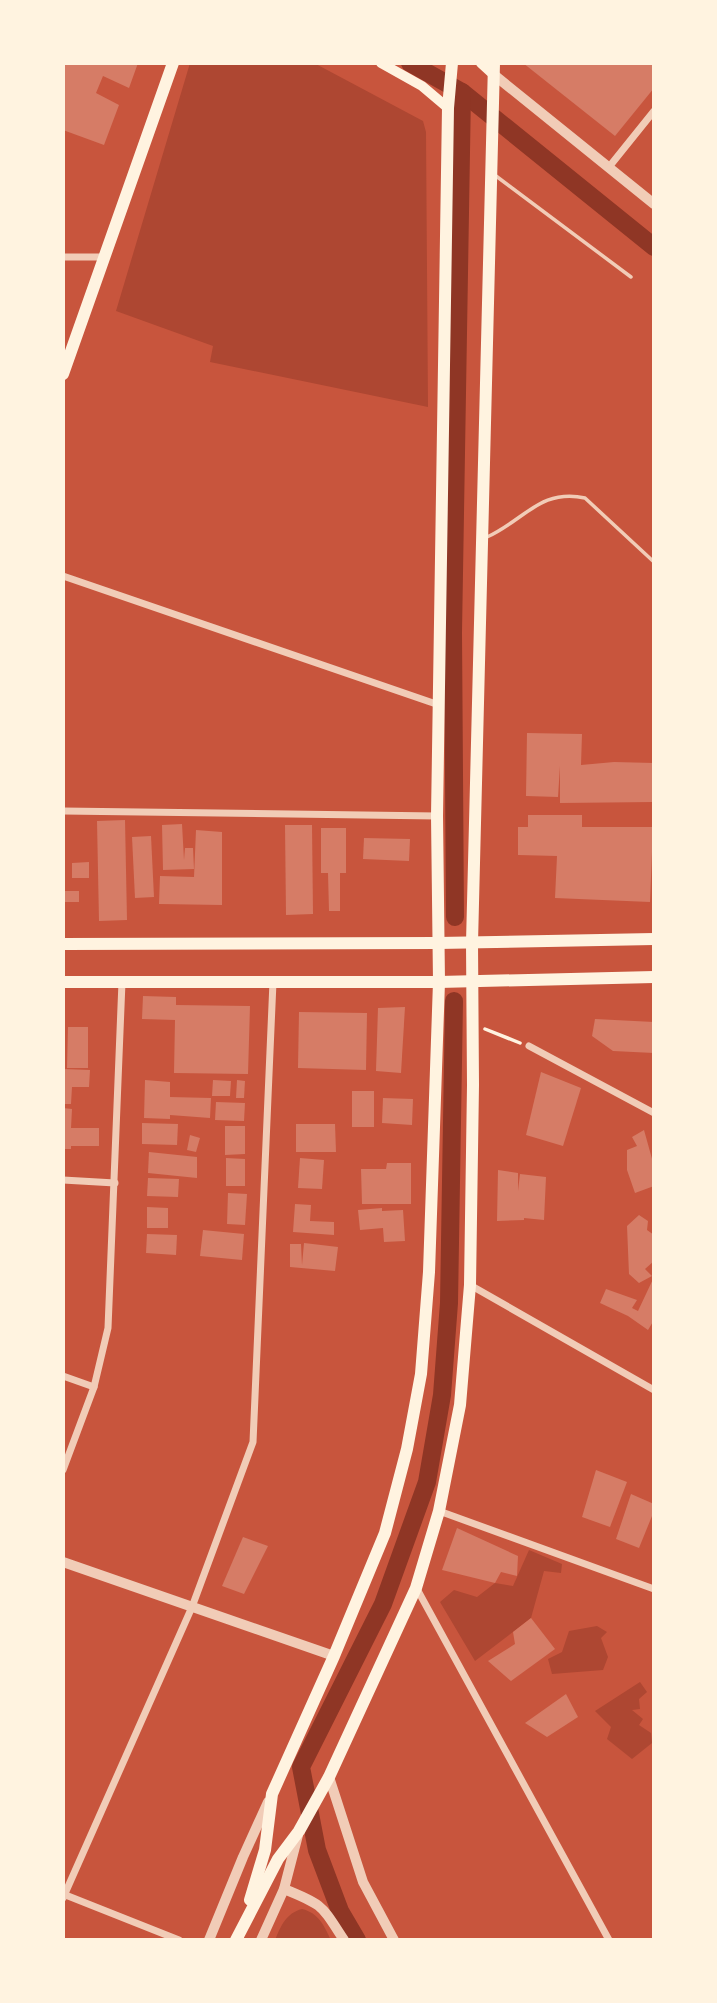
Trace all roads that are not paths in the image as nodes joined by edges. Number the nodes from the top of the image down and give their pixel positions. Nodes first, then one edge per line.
1 (173, 63) edge
2 (381, 63) edge
3 (452, 63) edge
4 (481, 63) edge
5 (493, 68) edge
6 (449, 108) junction
7 (654, 110) edge
8 (609, 167) junction
9 (491, 172) junction
10 (654, 204) edge
11 (63, 257) edge
12 (104, 257) junction
13 (631, 277) dead end
14 (63, 374) edge
15 (482, 540) junction
16 (654, 562) edge
17 (63, 576) edge
18 (440, 705) junction
19 (63, 811) edge
20 (438, 816) junction
21 (654, 939) edge
22 (438, 943) junction
23 (472, 943) junction
24 (63, 944) edge
25 (654, 977) edge
26 (63, 982) edge
27 (122, 982) junction
28 (273, 982) junction
29 (439, 982) junction
30 (473, 982) junction
31 (528, 1046) road end
32 (654, 1112) edge
33 (63, 1181) edge
34 (115, 1183) junction
35 (470, 1285) junction
36 (63, 1376) edge
37 (94, 1387) junction
38 (654, 1390) edge
39 (63, 1470) edge
40 (439, 1511) junction
41 (63, 1562) edge
42 (416, 1588) junction
43 (654, 1589) edge
44 (192, 1607) junction
45 (334, 1656) junction
46 (330, 1777) junction
47 (272, 1794) junction
48 (299, 1831) junction
49 (284, 1889) junction
50 (64, 1896) edge
51 (242, 1927) junction
52 (179, 1940) edge
53 (209, 1940) edge
54 (236, 1940) edge
55 (261, 1940) edge
56 (344, 1940) edge
57 (394, 1940) edge
58 (609, 1940) edge

1 - 12 main road
2 - 6 main road
3 - 6 main road
4 - 5 main road
5 - 8 street
5 - 9 main road
6 - 18 main road
7 - 8 street
8 - 10 street
9 - 13 lane
9 - 15 main road
11 - 12 street
12 - 14 main road
15 - 16 lane
15 - 23 main road
17 - 18 street
18 - 20 main road
19 - 20 street
20 - 22 main road
21 - 23 main road
22 - 23 main road
22 - 24 main road
22 - 29 main road
23 - 30 main road
25 - 30 main road
26 - 27 main road
27 - 28 main road
27 - 34 street
28 - 29 main road
28 - 44 street
29 - 30 main road
29 - 45 main road
30 - 35 main road
31 - 32 street
33 - 34 street
34 - 37 street
35 - 38 street
35 - 40 main road
36 - 37 street
37 - 39 street
40 - 42 main road
40 - 43 street
41 - 44 street
42 - 46 main road
42 - 58 street
44 - 45 street
44 - 50 street
45 - 47 main road
46 - 48 main road
46 - 57 street
47 - 51 main road
47 - 53 street
48 - 49 street
48 - 51 main road
49 - 55 street
49 - 56 street
50 - 52 street
51 - 54 main road

